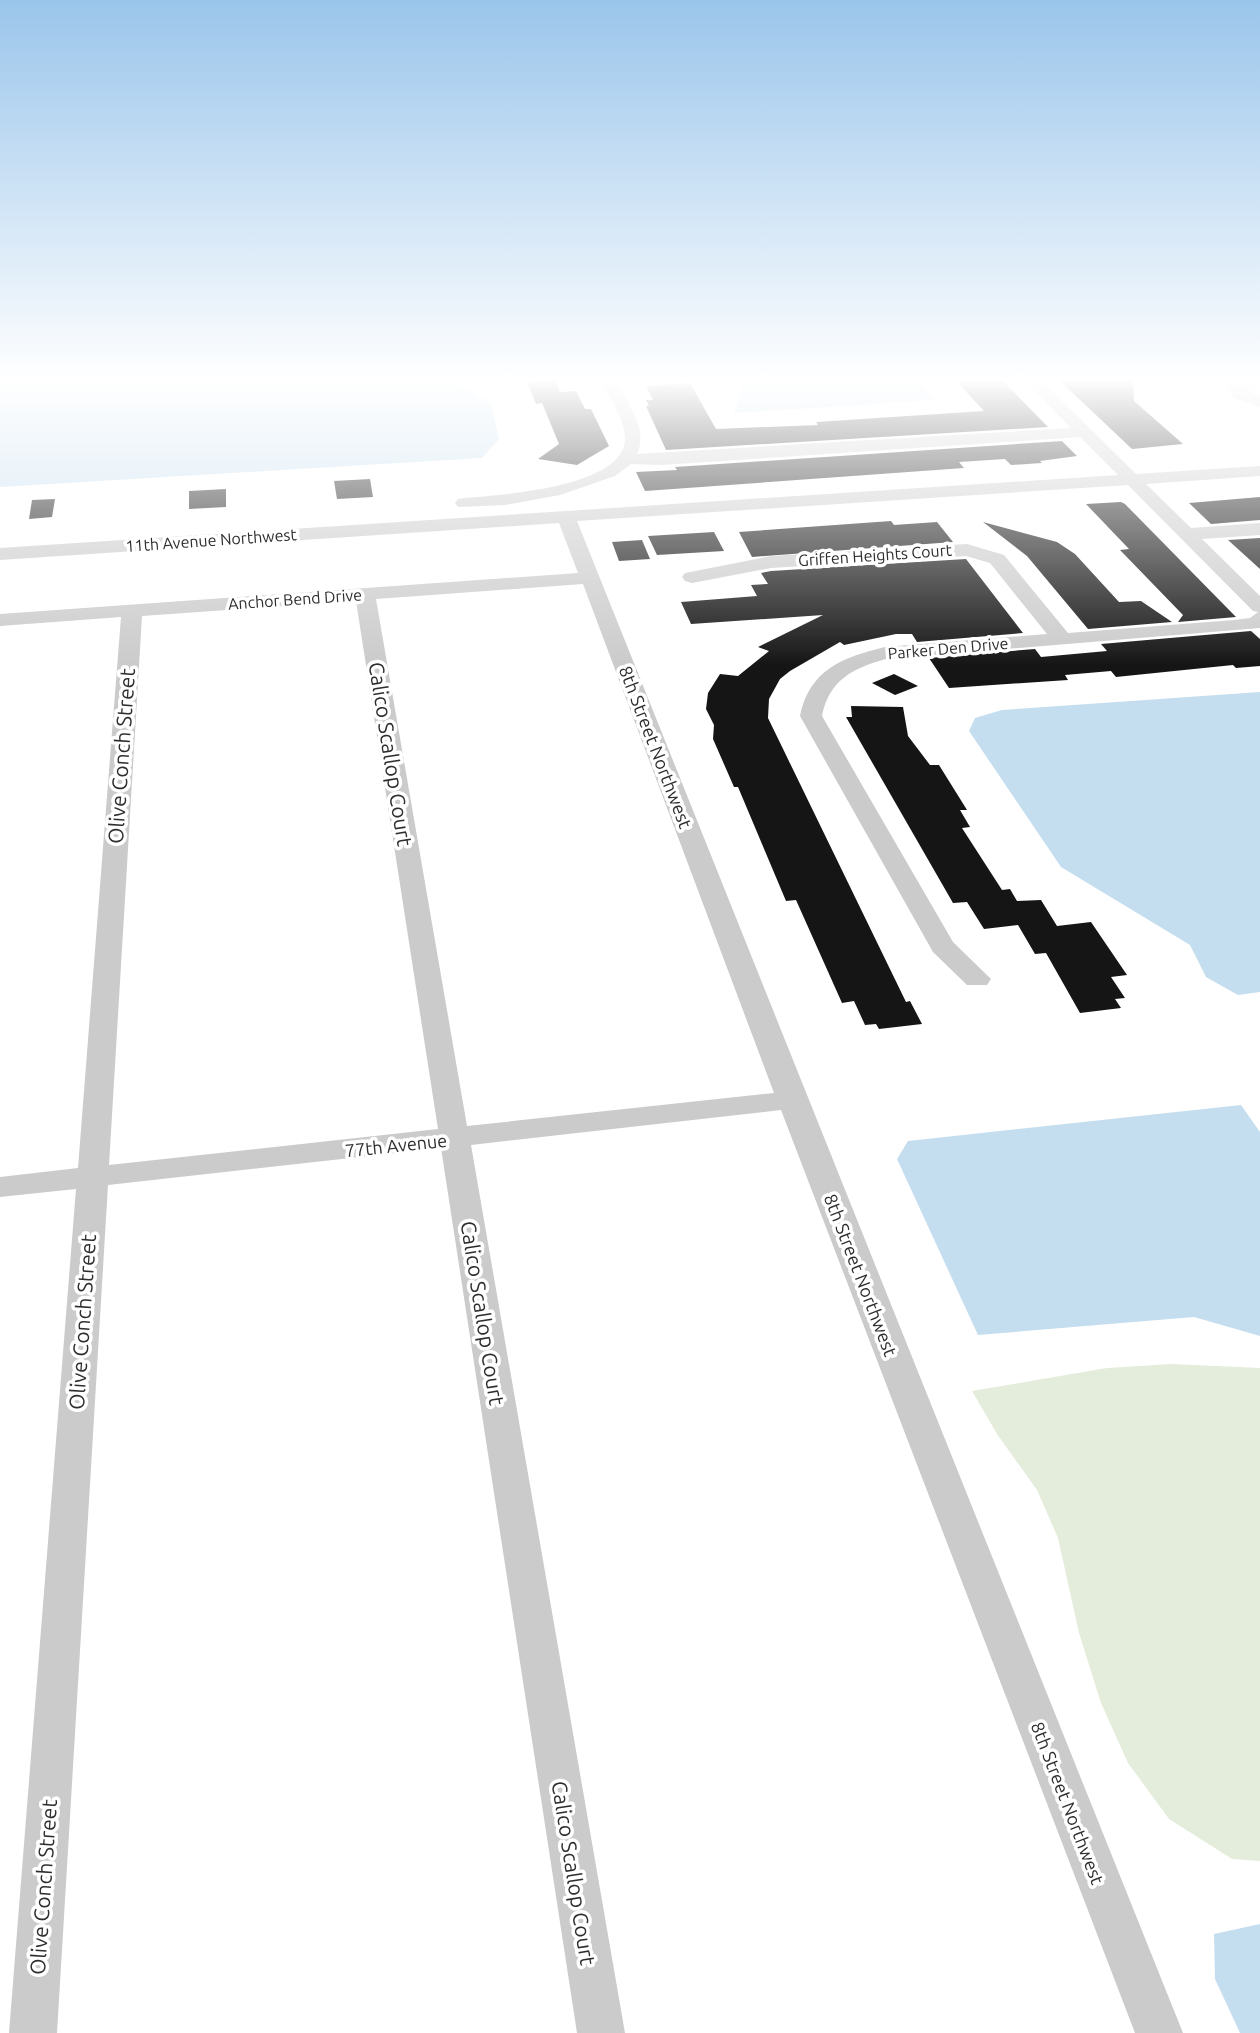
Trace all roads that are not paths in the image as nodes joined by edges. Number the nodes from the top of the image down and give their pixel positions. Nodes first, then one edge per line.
1 (601, 475) edge
2 (1130, 475) edge
3 (1190, 475) edge
4 (1133, 478) junction
5 (443, 505) dead end
6 (566, 516) junction
7 (1260, 529) edge
8 (1189, 534) junction
9 (0, 554) edge
10 (692, 577) dead end
11 (591, 578) junction
12 (365, 594) junction
13 (1260, 607) edge
14 (132, 611) junction
15 (1260, 618) edge
16 (0, 620) edge
17 (1061, 638) junction
18 (977, 979) dead end
19 (792, 1100) junction
20 (454, 1139) junction
21 (92, 1177) junction
22 (0, 1186) edge
23 (33, 2033) edge
24 (600, 2033) edge
25 (1159, 2033) edge

1 - 5 street
2 - 4 street
3 - 4 street, 11th Avenue Northwest
4 - 6 street, 11th Avenue Northwest
4 - 8 street
6 - 9 street, 11th Avenue Northwest
6 - 11 street, 8th Street Northwest
7 - 8 street
8 - 13 street
10 - 17 street, Griffen Heights Court
11 - 12 street, Anchor Bend Drive
11 - 19 street, 8th Street Northwest
12 - 14 street, Anchor Bend Drive
12 - 20 street, Calico Scallop Court
14 - 16 street, Anchor Bend Drive
14 - 21 street, Olive Conch Street
15 - 17 street, Parker Den Drive
17 - 18 street, Parker Den Drive
19 - 20 street, 77th Avenue
19 - 25 street, 8th Street Northwest
20 - 21 street, 77th Avenue
20 - 24 street, Calico Scallop Court
21 - 22 street, 77th Avenue
21 - 23 street, Olive Conch Street

